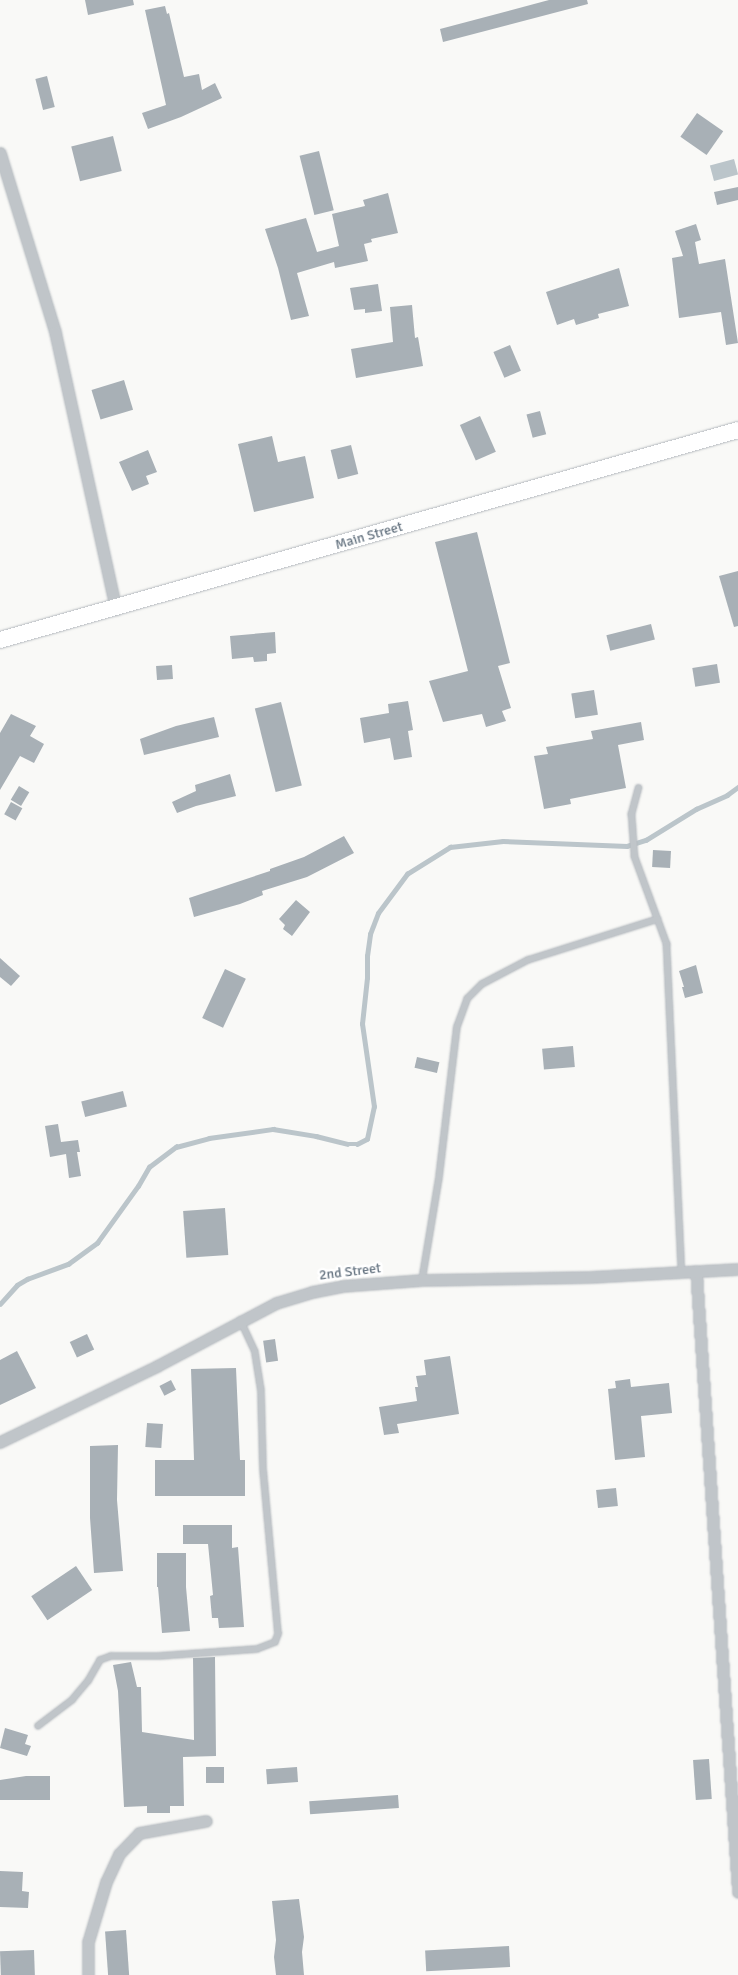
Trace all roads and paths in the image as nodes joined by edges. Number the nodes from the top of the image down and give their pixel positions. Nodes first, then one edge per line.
1 (0, 154) edge
2 (738, 430) edge
3 (116, 609) junction
4 (0, 640) edge
5 (639, 788) dead end
6 (658, 919) junction
7 (738, 1270) edge
8 (682, 1272) junction
9 (696, 1272) junction
10 (422, 1280) junction
11 (240, 1320) junction
12 (0, 1442) edge
13 (38, 1726) dead end
14 (206, 1821) dead end
15 (738, 1892) edge
16 (88, 1975) edge

1 - 3 street
2 - 3 main road, Main Street
3 - 4 main road, Main Street
5 - 6 lane
6 - 8 lane
6 - 10 lane
7 - 9 street, 2nd Street
8 - 9 street, 2nd Street
8 - 10 street, 2nd Street
9 - 15 street
10 - 11 street, 2nd Street
11 - 12 street, 2nd Street
11 - 13 lane
14 - 16 street

